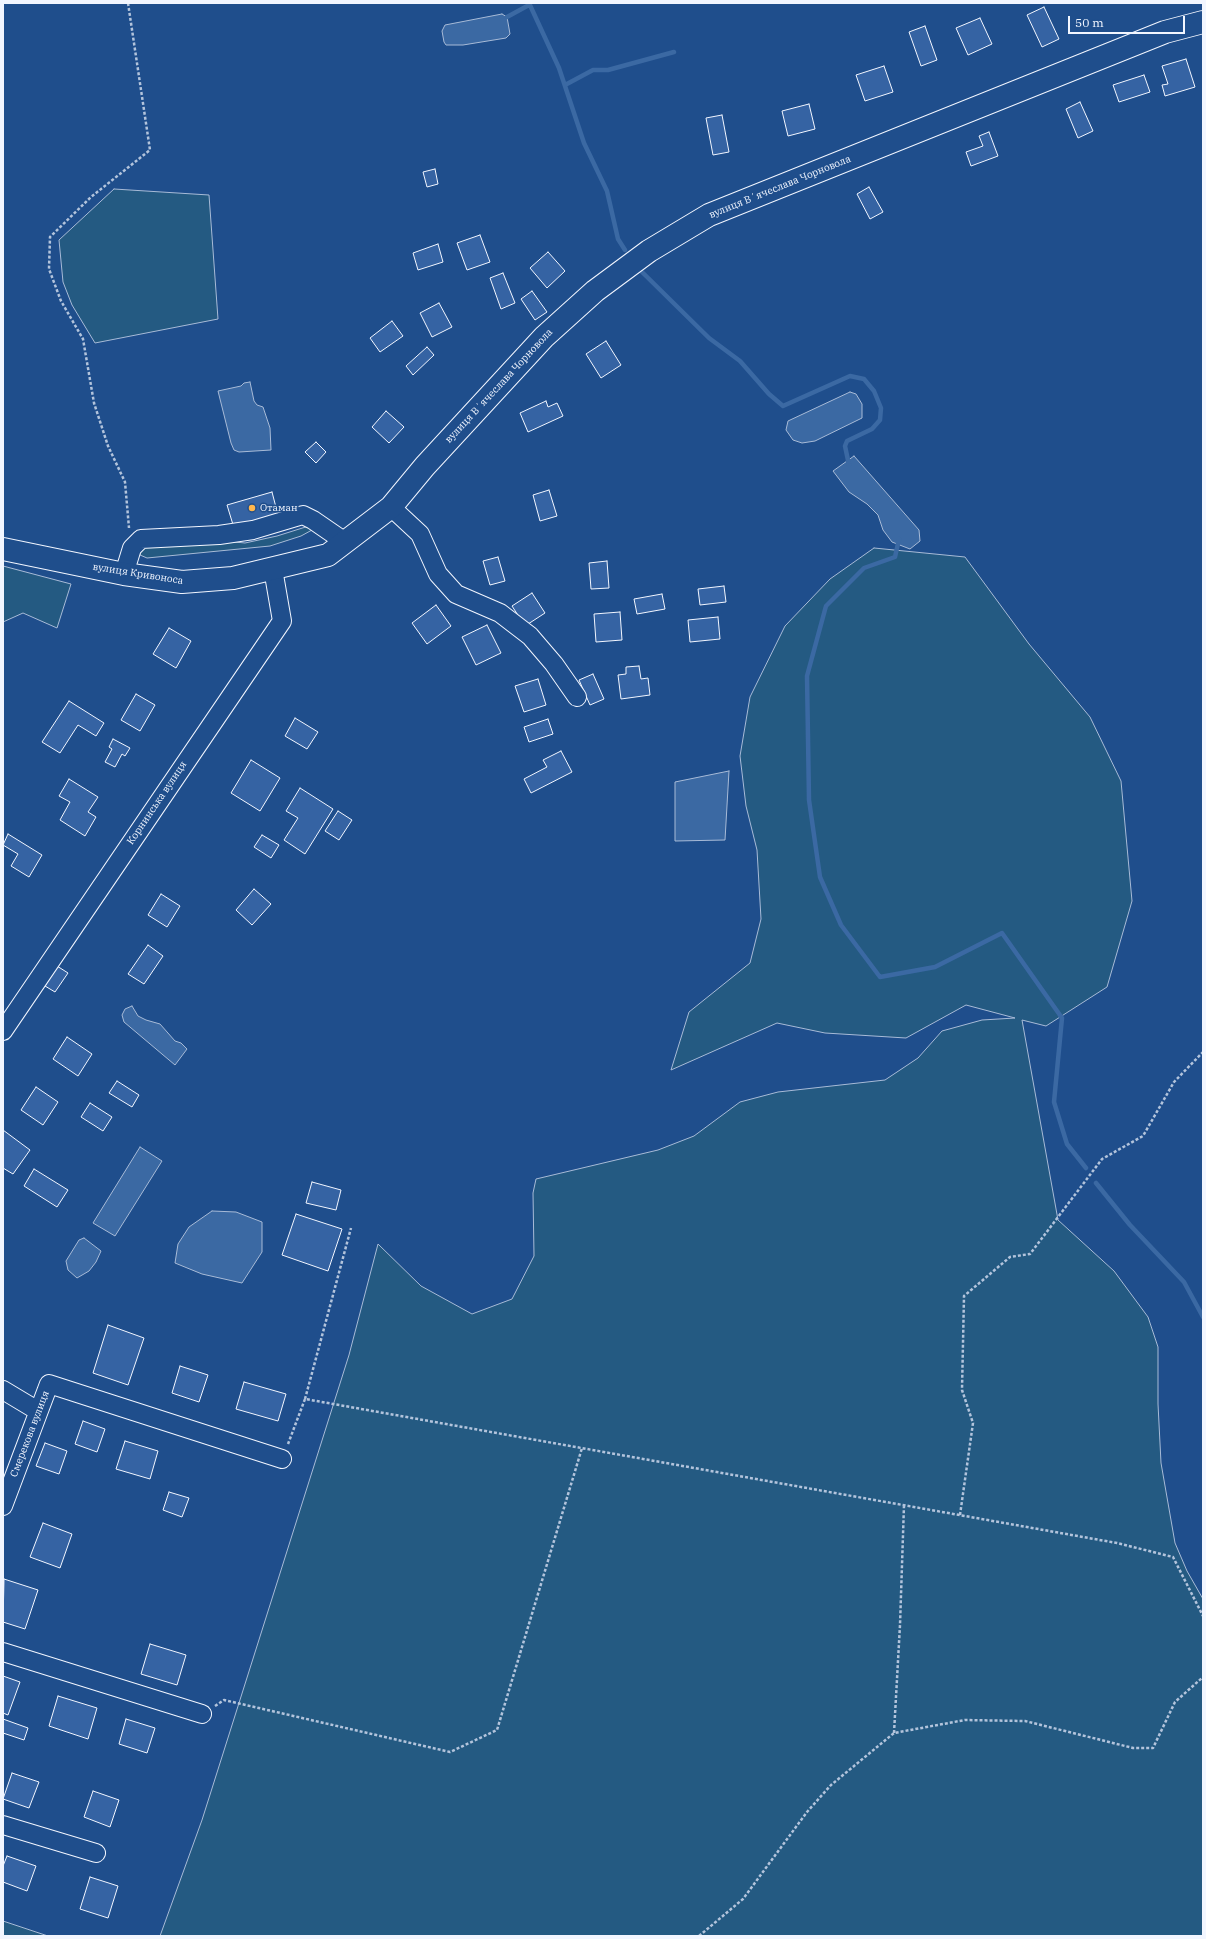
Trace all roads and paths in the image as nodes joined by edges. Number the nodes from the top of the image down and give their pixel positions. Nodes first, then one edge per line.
1 (128, 3) edge
2 (1203, 22) edge
3 (391, 507) junction
4 (141, 539) junction
5 (344, 542) junction
6 (3, 549) edge
7 (273, 568) junction
8 (124, 574) junction
9 (577, 696) dead end
10 (3, 1031) edge
11 (1203, 1052) edge
12 (351, 1228) dead end
13 (3, 1390) edge
14 (305, 1399) junction
15 (38, 1411) junction
16 (582, 1448) junction
17 (282, 1459) joint
18 (3, 1506) edge
19 (904, 1506) junction
20 (960, 1516) junction
21 (1203, 1616) edge
22 (3, 1652) edge
23 (1203, 1677) edge
24 (202, 1714) joint
25 (894, 1733) junction
26 (3, 1824) edge
27 (96, 1853) dead end
28 (699, 1936) edge

1 - 4 path
2 - 3 main road, вулиця Вʼячеслава Чорновола
3 - 5 main road, вулиця Вʼячеслава Чорновола
3 - 9 street
4 - 5 street
4 - 8 street
5 - 7 main road, вулиця Вʼячеслава Чорновола
6 - 8 main road, вулиця Кривоноса
7 - 8 main road, вулиця Кривоноса
7 - 10 street, Корнинська вулиця
11 - 20 path
12 - 14 path
13 - 15 street
14 - 16 path
14 - 17 path
15 - 17 street, Смерекова вулиця
15 - 18 street, Смерекова вулиця
16 - 19 path
16 - 24 path
19 - 20 path
19 - 25 path
20 - 21 path
22 - 24 street
23 - 25 path
25 - 28 path
26 - 27 street

